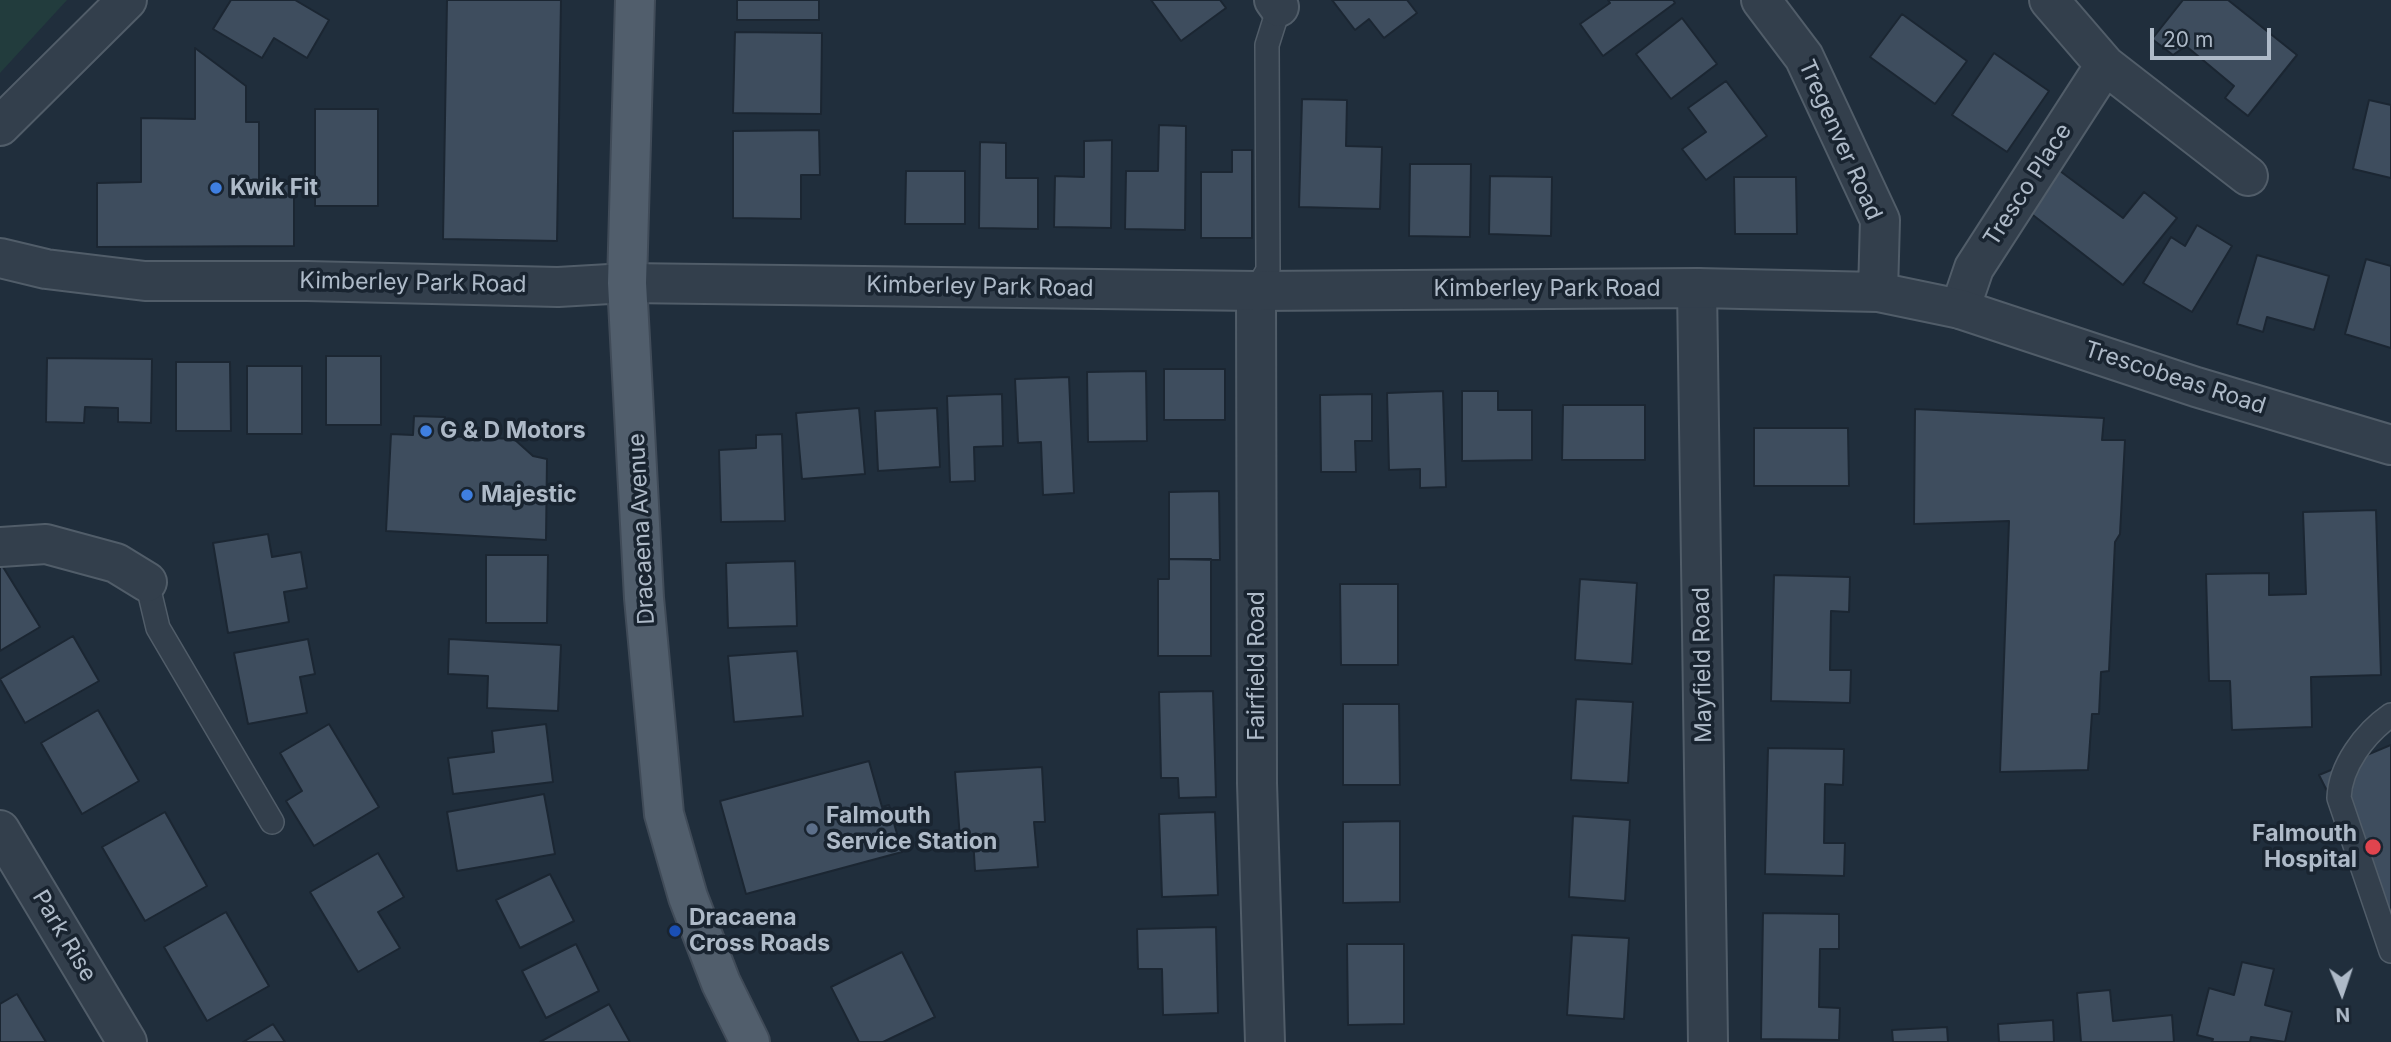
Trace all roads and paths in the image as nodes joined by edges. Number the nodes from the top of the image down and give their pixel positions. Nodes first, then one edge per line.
1 (127, 0) edge
2 (635, 0) edge
3 (1762, 0) edge
4 (2049, 0) edge
5 (1276, 3) edge
6 (2105, 65) junction
7 (0, 126) edge
8 (2248, 176) dead end
9 (0, 258) edge
10 (627, 283) junction
11 (1697, 288) junction
12 (1256, 290) junction
13 (1878, 292) junction
14 (1961, 309) junction
15 (2391, 445) edge
16 (0, 547) edge
17 (147, 582) joint
18 (2391, 715) edge
19 (272, 822) dead end
20 (0, 830) edge
21 (2391, 951) edge
22 (127, 1042) edge
23 (750, 1042) edge
24 (1265, 1042) edge
25 (1708, 1042) edge

1 - 7 street
2 - 10 main road, Dracaena Avenue
3 - 13 street, Tregenver Road
4 - 6 street
5 - 12 lane
6 - 8 street
6 - 14 street, Tresco Place
9 - 10 street, Kimberley Park Road
10 - 12 street, Kimberley Park Road
10 - 23 main road, Dracaena Avenue
11 - 12 street, Kimberley Park Road
11 - 13 street, Kimberley Park Road
11 - 25 street, Mayfield Road
12 - 24 street, Fairfield Road
13 - 14 street, Kimberley Park Road
14 - 15 street, Trescobeas Road
16 - 17 street
17 - 19 lane
18 - 21 lane
20 - 22 street, Park Rise

